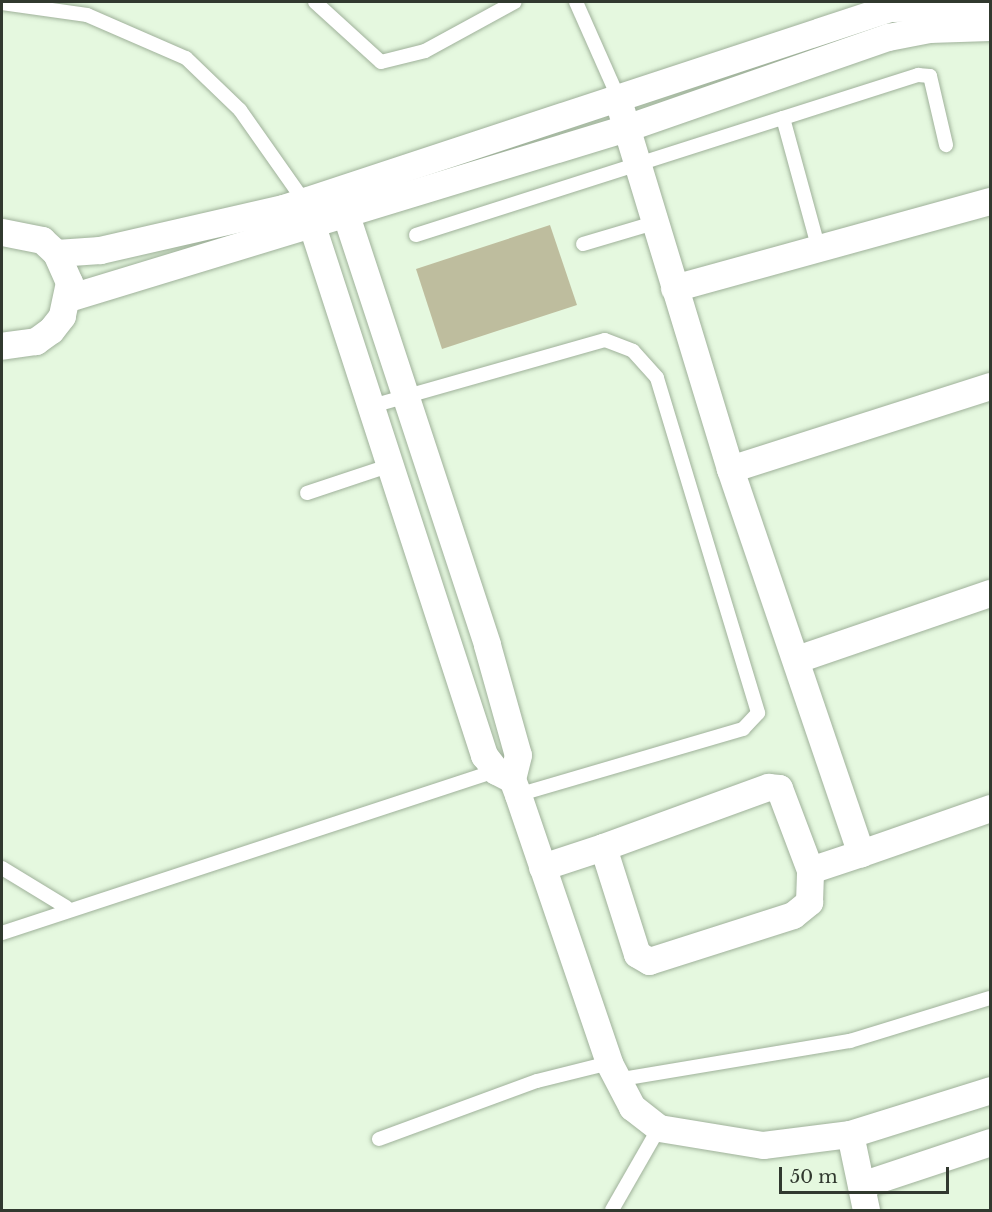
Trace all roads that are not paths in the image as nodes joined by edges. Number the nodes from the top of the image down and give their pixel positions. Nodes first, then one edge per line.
1 (315, 2) edge
2 (515, 2) edge
3 (576, 2) edge
4 (2, 3) edge
5 (903, 4) edge
6 (990, 4) edge
7 (89, 8) edge
8 (990, 27) edge
9 (905, 33) junction
10 (618, 97) junction
11 (783, 118) junction
12 (626, 128) junction
13 (946, 145) dead end
14 (638, 166) junction
15 (337, 190) junction
16 (304, 201) junction
17 (990, 201) edge
18 (346, 216) junction
19 (654, 223) junction
20 (314, 226) junction
21 (2, 232) edge
22 (416, 235) dead end
23 (583, 244) dead end
24 (818, 246) junction
25 (56, 253) junction
26 (674, 288) junction
27 (68, 298) junction
28 (2, 346) edge
29 (990, 386) edge
30 (404, 396) junction
31 (372, 406) junction
32 (391, 465) junction
33 (730, 469) junction
34 (307, 493) dead end
35 (990, 593) edge
36 (797, 659) junction
37 (511, 776) junction
38 (990, 808) edge
39 (603, 847) junction
40 (861, 853) junction
41 (542, 867) junction
42 (2, 868) edge
43 (810, 870) junction
44 (66, 907) junction
45 (2, 933) edge
46 (990, 998) edge
47 (612, 1072) junction
48 (990, 1090) edge
49 (659, 1128) junction
50 (850, 1134) junction
51 (379, 1139) dead end
52 (990, 1142) edge
53 (864, 1198) edge
54 (612, 1210) edge

1 - 2 lane
3 - 10 lane
4 - 7 lane
5 - 6 street
5 - 9 lane
5 - 10 street
7 - 16 lane
8 - 9 street
9 - 12 street
10 - 12 street
10 - 15 street
11 - 13 lane
11 - 14 lane
11 - 24 lane
12 - 14 street
12 - 18 street
14 - 19 street
14 - 22 lane
15 - 16 street
15 - 18 street
16 - 20 street
16 - 25 street
17 - 24 street
18 - 20 street
18 - 30 street
19 - 23 lane
19 - 26 street
20 - 27 street
20 - 31 street
21 - 25 street
24 - 26 street
25 - 27 street
26 - 33 street
27 - 28 street
29 - 33 street
30 - 31 lane
30 - 37 street
30 - 37 lane
31 - 32 street
32 - 34 lane
32 - 37 street
33 - 36 street
35 - 36 street
36 - 40 street
37 - 41 street
37 - 44 lane
38 - 40 street
39 - 41 street
39 - 43 street
39 - 43 street
40 - 43 street
41 - 47 street
42 - 44 lane
44 - 45 lane
46 - 47 lane
47 - 49 street
47 - 51 lane
48 - 50 street
49 - 50 street
49 - 54 lane
50 - 53 street
52 - 53 street

